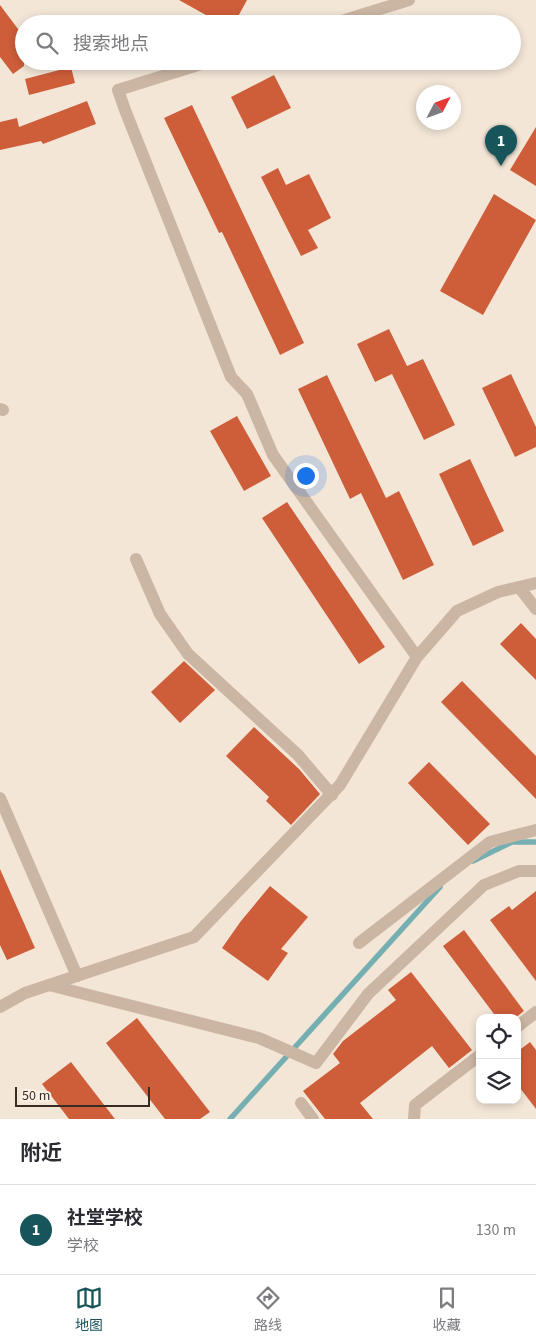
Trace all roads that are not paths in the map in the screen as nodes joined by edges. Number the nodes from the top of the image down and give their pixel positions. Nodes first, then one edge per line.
1 (409, 0) edge
2 (361, 15) edge
3 (182, 70) edge
4 (136, 559) dead end
5 (536, 583) edge
6 (519, 587) junction
7 (536, 609) edge
8 (417, 657) junction
9 (332, 794) junction
10 (0, 798) edge
11 (536, 830) edge
12 (536, 871) edge
13 (359, 943) dead end
14 (77, 976) junction
15 (49, 985) junction
16 (0, 1007) edge
17 (536, 1012) edge
18 (521, 1024) edge
19 (476, 1059) edge
20 (301, 1103) dead end
21 (313, 1119) edge
22 (414, 1119) edge

1 - 2 street
3 - 8 street
4 - 9 street
5 - 6 street
6 - 7 street
6 - 8 street
8 - 9 street
9 - 14 street
10 - 14 street
11 - 13 street
12 - 15 street
14 - 15 street
15 - 16 street
17 - 18 street
19 - 22 street
20 - 21 street

